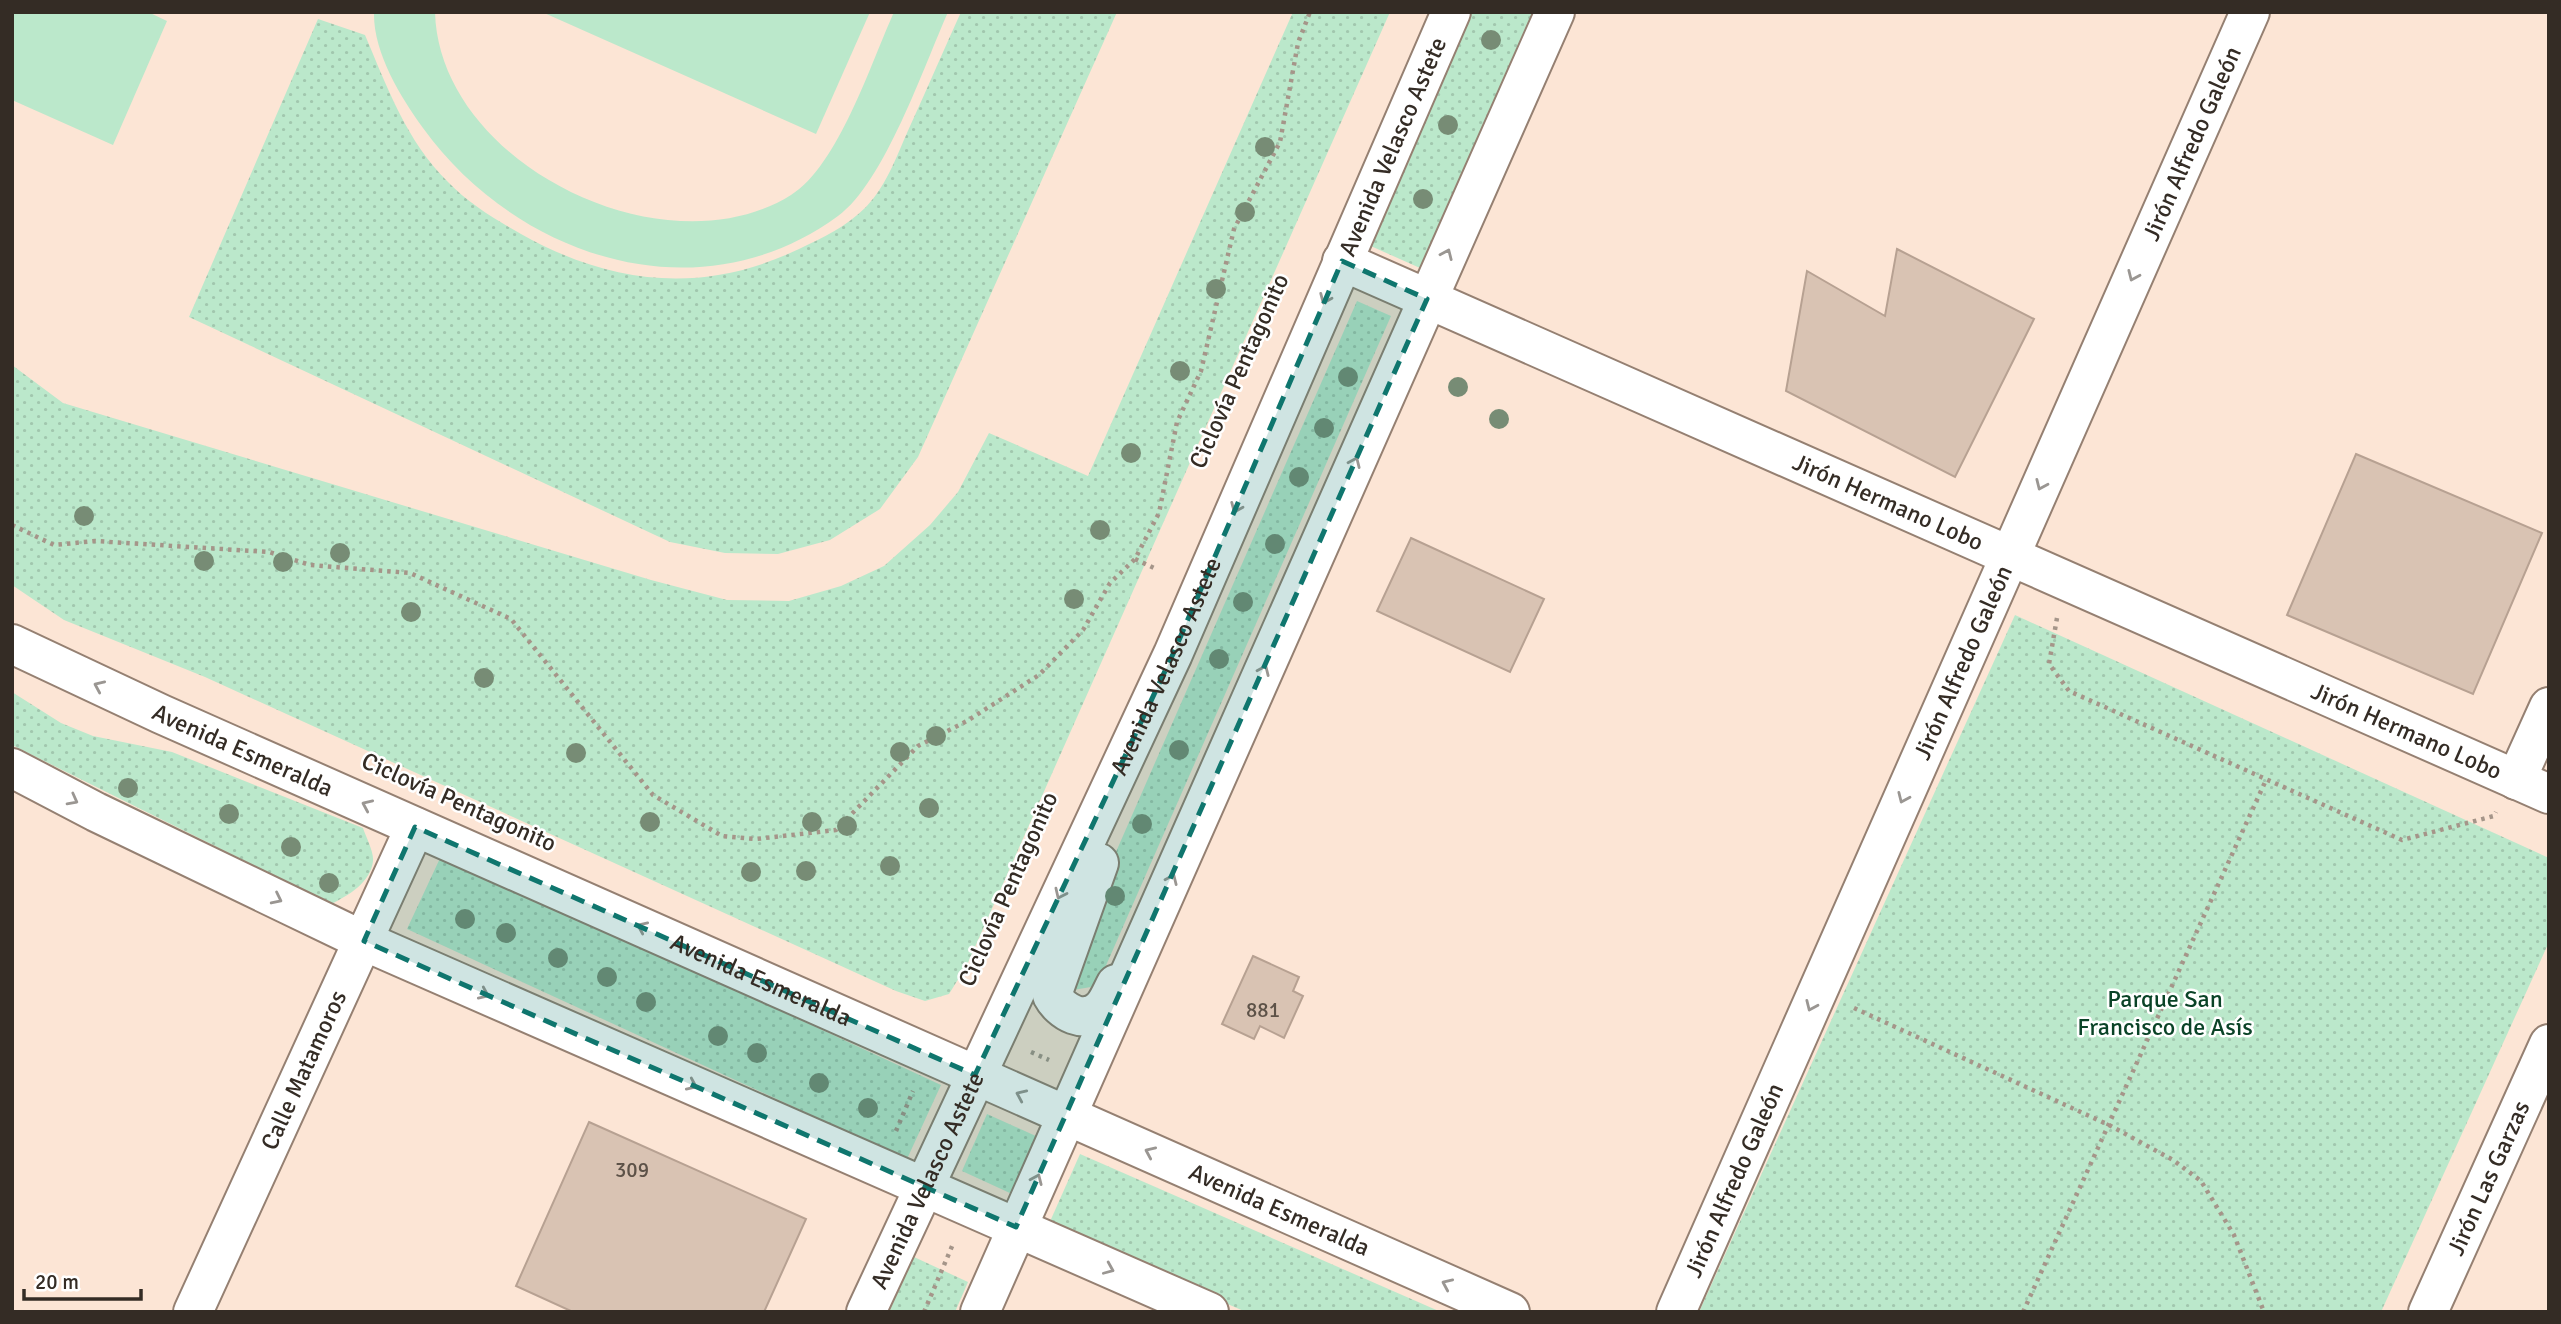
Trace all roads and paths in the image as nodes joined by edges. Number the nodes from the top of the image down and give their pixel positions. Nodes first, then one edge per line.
1 (1310, 12) edge
2 (1451, 12) edge
3 (1555, 12) edge
4 (2250, 12) edge
5 (1342, 261) junction
6 (1427, 299) junction
7 (12, 526) edge
8 (2010, 556) junction
9 (1135, 559) junction
10 (1156, 569) dead end
11 (2064, 580) junction
12 (12, 644) edge
13 (1173, 654) junction
14 (2549, 707) edge
15 (12, 768) edge
16 (2266, 780) junction
17 (2533, 787) edge
18 (415, 827) junction
19 (1155, 919) junction
20 (364, 941) junction
21 (1817, 992) junction
22 (2549, 1044) edge
23 (1021, 1048) dead end
24 (1054, 1062) dead end
25 (975, 1075) junction
26 (914, 1088) dead end
27 (1066, 1115) junction
28 (2109, 1125) junction
29 (894, 1136) dead end
30 (924, 1187) junction
31 (1016, 1227) junction
32 (953, 1244) dead end
33 (193, 1312) edge
34 (866, 1312) edge
35 (924, 1312) edge
36 (980, 1312) edge
37 (1209, 1312) edge
38 (1510, 1312) edge
39 (1676, 1312) edge
40 (2023, 1312) edge
41 (2264, 1312) edge
42 (2428, 1312) edge

1 - 9 path
2 - 5 main road, Avenida Velasco Astete
6 -> 3 main road
4 -> 8 main road, Jirón Alfredo Galeón
5 - 6 main road, Jirón Hermano Lobo
5 -> 13 main road, Avenida Velasco Astete
6 - 8 main road, Jirón Hermano Lobo
19 -> 6 main road
7 - 9 path
8 - 11 main road, Jirón Hermano Lobo
8 -> 21 main road, Jirón Alfredo Galeón
9 - 10 path
11 - 16 path
11 - 17 main road, Jirón Hermano Lobo
18 -> 12 main road, Avenida Esmeralda
13 - 19 main road
13 -> 25 main road, Avenida Velasco Astete
14 - 17 main road
15 -> 20 main road
16 - 17 path
16 - 28 path
18 - 20 main road, Calle Matamoros
25 -> 18 main road, Avenida Esmeralda
19 - 27 main road
20 -> 30 main road
20 - 33 main road, Calle Matamoros
21 - 28 path
21 -> 39 main road, Jirón Alfredo Galeón
22 - 42 main road, Jirón Las Garzas
23 - 24 path
27 -> 25 main road, Avenida Esmeralda
25 - 30 main road, Avenida Velasco Astete
26 - 29 path
31 -> 27 main road
38 -> 27 main road, Avenida Esmeralda
28 - 40 path
28 - 41 path
30 - 31 main road
30 - 34 main road, Avenida Velasco Astete
31 - 36 main road
31 -> 37 main road
32 - 35 path

